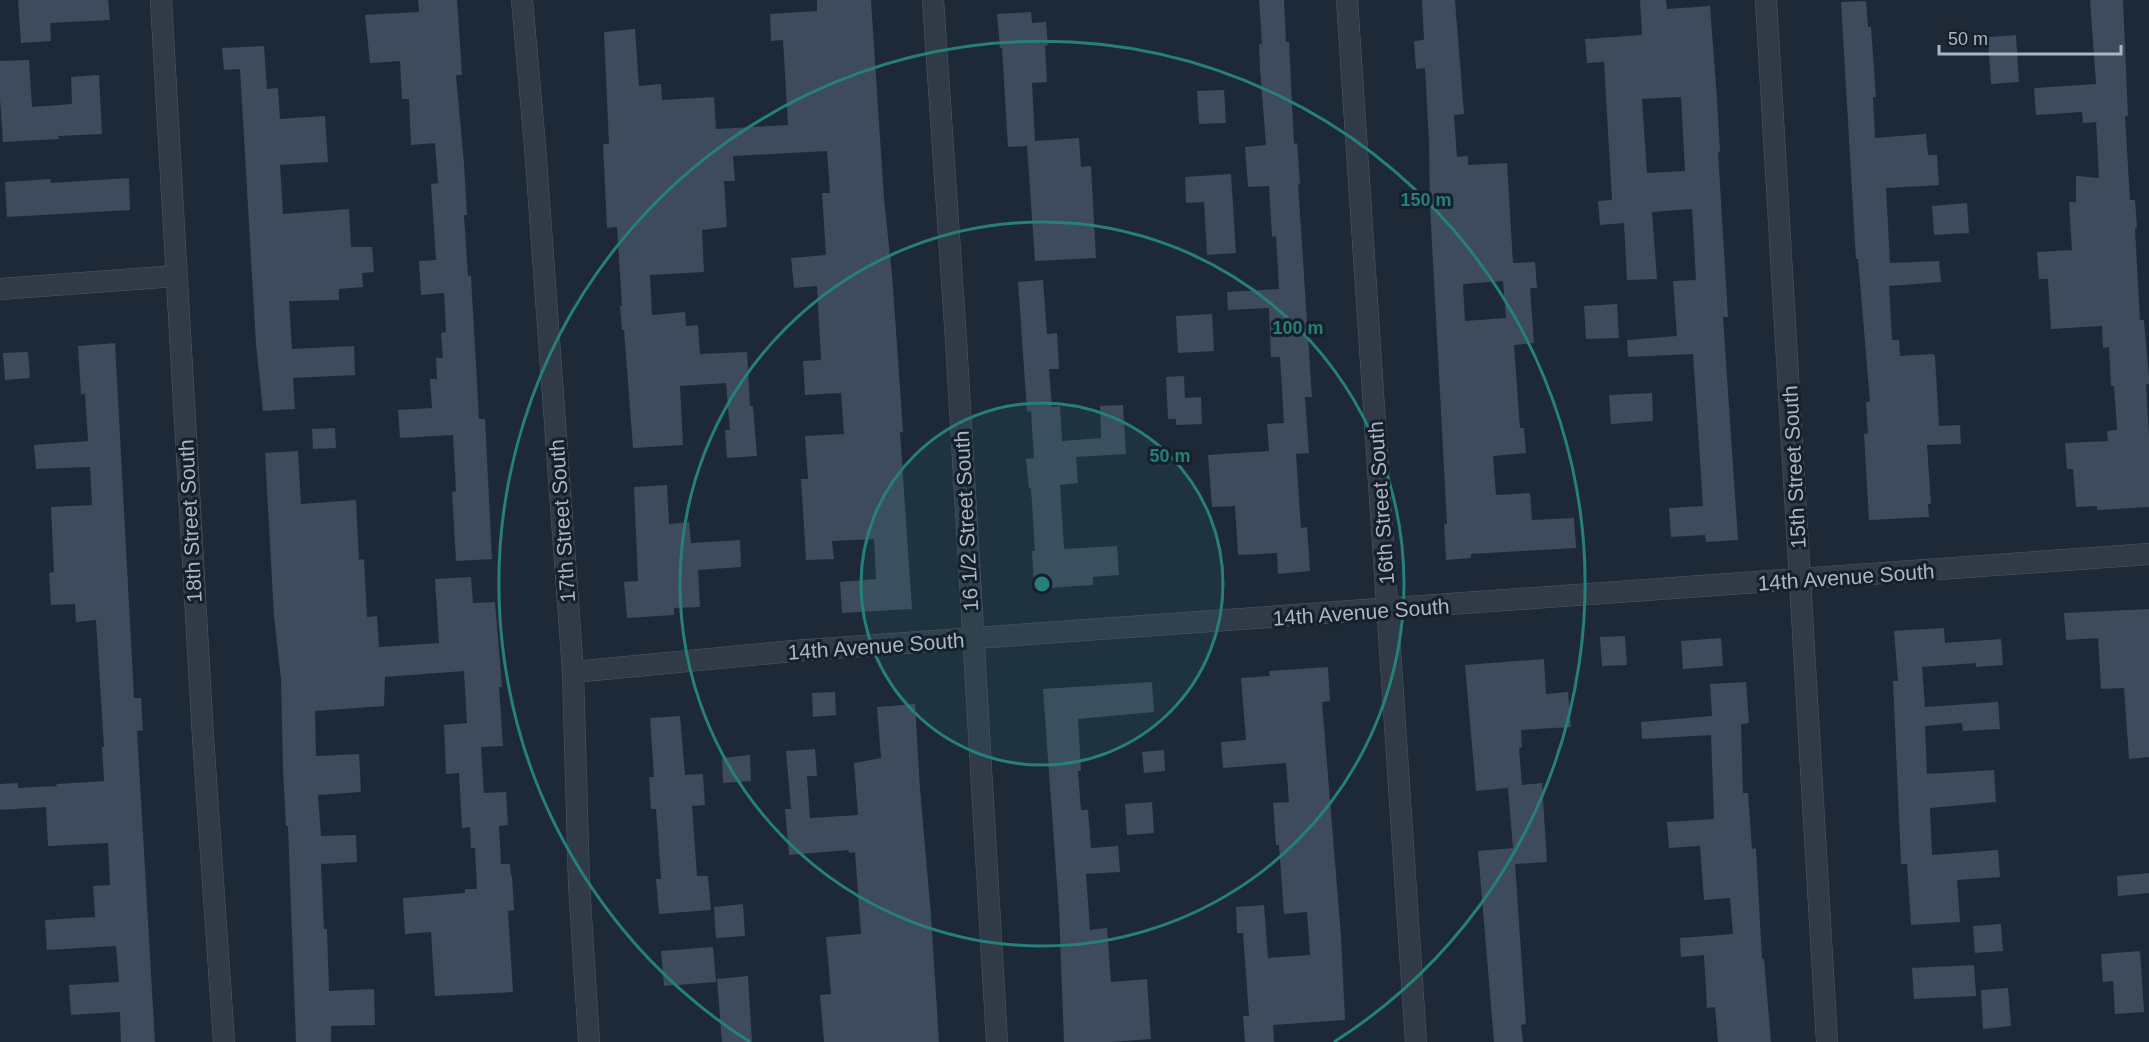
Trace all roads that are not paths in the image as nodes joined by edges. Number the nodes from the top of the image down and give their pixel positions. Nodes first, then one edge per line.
1 (161, 0) edge
2 (522, 0) edge
3 (933, 0) edge
4 (1347, 0) edge
5 (1766, 0) edge
6 (176, 276) junction
7 (0, 289) edge
8 (2149, 554) edge
9 (1800, 580) junction
10 (1388, 610) junction
11 (973, 639) junction
12 (573, 672) junction
13 (224, 1042) edge
14 (589, 1042) edge
15 (997, 1042) edge
16 (1416, 1042) edge
17 (1827, 1042) edge

1 - 6 street, 18th Street South
2 - 12 street, 17th Street South
3 - 11 street, 16 1/2 Street South
4 - 10 street, 16th Street South
5 - 9 street, 15th Street South
6 - 7 street
6 - 13 street, 18th Street South
8 - 9 street, 14th Avenue South
9 - 10 street, 14th Avenue South
9 - 17 street, 15th Street South
10 - 11 street, 14th Avenue South
10 - 16 street, 16th Street South
11 - 12 street, 14th Avenue South
11 - 15 street, 16 1/2 Street South
12 - 14 street, 17th Street South

